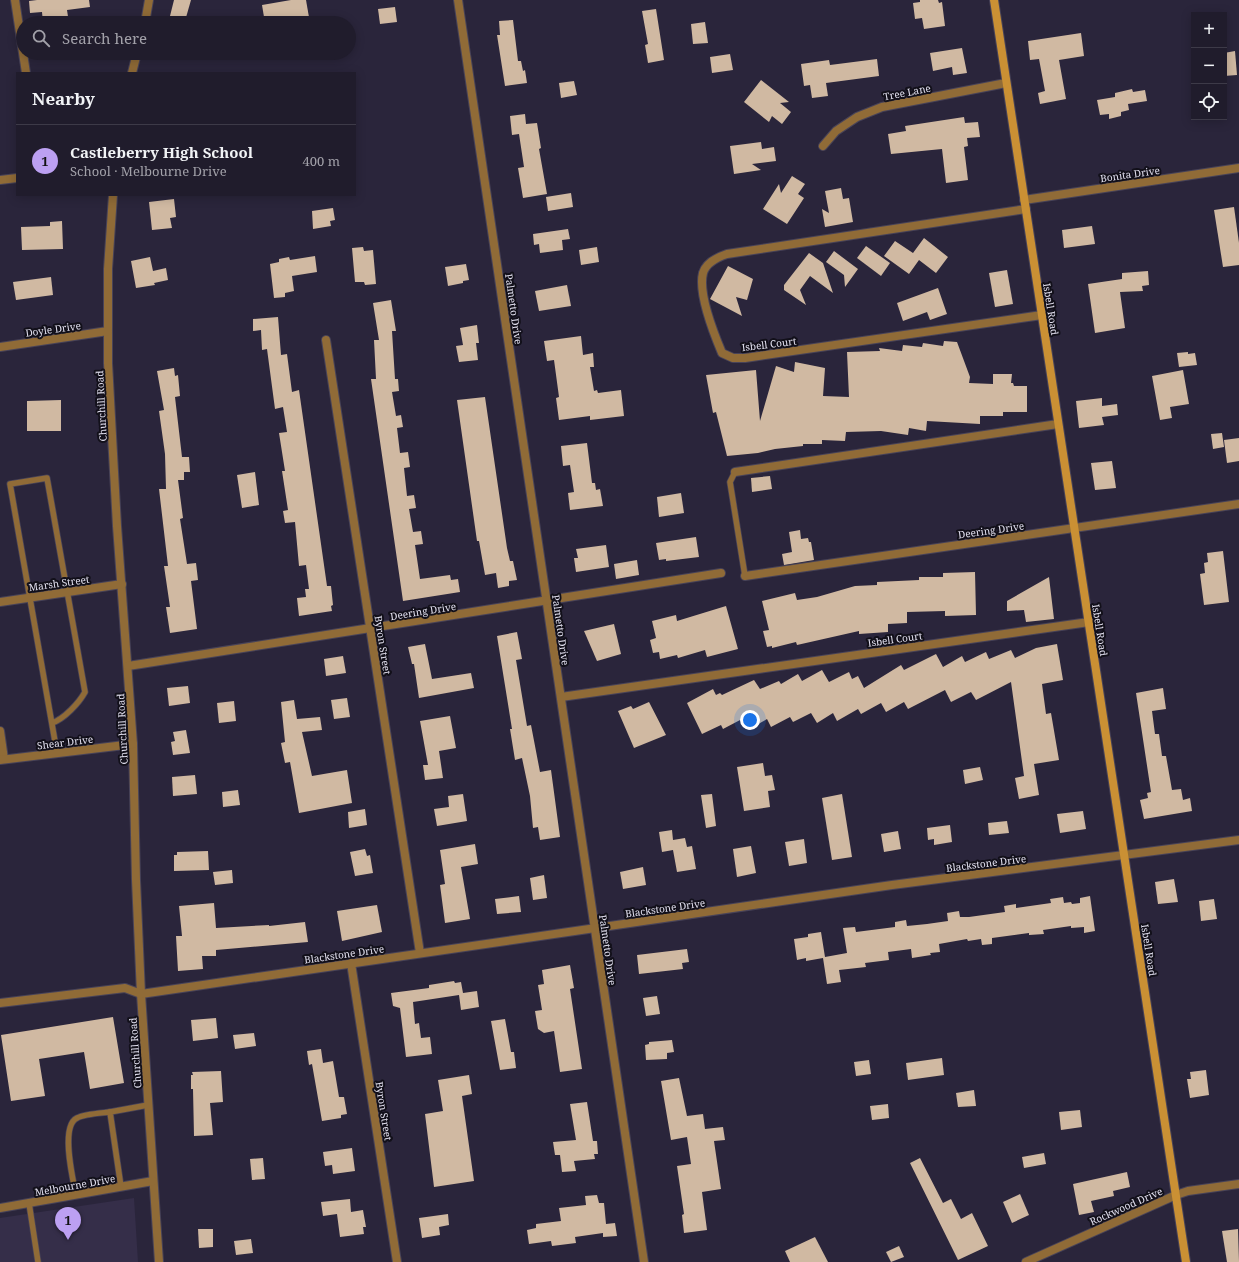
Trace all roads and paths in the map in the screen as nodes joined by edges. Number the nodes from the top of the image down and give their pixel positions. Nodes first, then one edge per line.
1 (15, 0) edge
2 (149, 0) edge
3 (458, 0) edge
4 (994, 0) edge
5 (17, 16) edge
6 (146, 16) edge
7 (24, 60) edge
8 (135, 60) edge
9 (26, 72) edge
10 (132, 72) edge
11 (1006, 83) junction
12 (823, 146) dead end
13 (1239, 168) edge
14 (16, 178) edge
15 (0, 180) edge
16 (113, 196) edge
17 (1024, 200) junction
18 (1026, 209) junction
19 (1042, 315) junction
20 (108, 331) junction
21 (326, 340) dead end
22 (0, 347) edge
23 (1058, 424) junction
24 (735, 472) joint
25 (1239, 504) edge
26 (1074, 528) junction
27 (721, 573) dead end
28 (745, 576) joint
29 (122, 584) junction
30 (67, 592) junction
31 (30, 597) junction
32 (0, 602) edge
33 (547, 602) junction
34 (1089, 622) junction
35 (370, 629) junction
36 (128, 666) junction
37 (561, 697) junction
38 (52, 723) junction
39 (0, 731) edge
40 (133, 744) junction
41 (58, 753) junction
42 (2, 760) edge
43 (1239, 840) edge
44 (1124, 855) junction
45 (595, 928) junction
46 (420, 953) junction
47 (351, 963) junction
48 (141, 994) junction
49 (0, 1003) edge
50 (148, 1106) junction
51 (110, 1112) junction
52 (153, 1182) junction
53 (1239, 1184) edge
54 (121, 1187) junction
55 (76, 1195) junction
56 (1176, 1195) junction
57 (29, 1203) junction
58 (0, 1208) edge
59 (38, 1262) edge
60 (159, 1262) edge
61 (397, 1262) edge
62 (644, 1262) edge
63 (1026, 1262) edge
64 (1186, 1262) edge

1 - 5 street
2 - 6 street
3 - 33 street, Palmetto Drive
4 - 11 street, Isbell Road
7 - 9 street
8 - 10 street
11 - 12 street, Tree Lane
11 - 17 street, Isbell Road
13 - 17 street, Bonita Drive
14 - 15 street
16 - 20 street, Churchill Road
17 - 18 street, Isbell Road
18 - 19 street, Isbell Road
18 - 19 street, Isbell Court
19 - 23 street, Isbell Road
20 - 22 street, Doyle Drive
20 - 29 street, Churchill Road
21 - 35 street, Byron Street
23 - 24 street
23 - 26 street, Isbell Road
24 - 28 lane
25 - 26 street, Deering Drive
26 - 28 street, Deering Drive
26 - 34 street, Isbell Road
27 - 33 street, Deering Drive
29 - 30 street, Marsh Street
29 - 36 street, Churchill Road
30 - 31 street, Marsh Street
30 - 31 lane
30 - 38 lane
31 - 32 street, Marsh Street
31 - 38 lane
33 - 35 street, Deering Drive
33 - 37 street, Palmetto Drive
34 - 37 street, Isbell Court
34 - 44 street, Isbell Road
35 - 36 street, Deering Drive
35 - 46 street, Byron Street
36 - 40 street, Churchill Road
37 - 45 street, Palmetto Drive
38 - 41 lane
39 - 42 street
40 - 41 street, Shear Drive
40 - 48 street, Churchill Road
41 - 42 street, Shear Drive
43 - 44 street, Blackstone Drive
44 - 45 street, Blackstone Drive
44 - 56 street, Isbell Road
45 - 46 street, Blackstone Drive
45 - 62 street, Palmetto Drive
46 - 47 street, Blackstone Drive
47 - 48 street, Blackstone Drive
47 - 61 street, Byron Street
48 - 49 street, Blackstone Drive
48 - 50 street, Churchill Road
50 - 51 lane
50 - 52 street, Churchill Road
51 - 54 lane
51 - 55 lane
52 - 54 street, Melbourne Drive
52 - 60 street, Churchill Road
53 - 56 street, Rockwood Drive
54 - 55 street, Melbourne Drive
55 - 57 street, Melbourne Drive
56 - 63 street, Rockwood Drive
56 - 64 street, Isbell Road
57 - 58 street, Melbourne Drive
57 - 59 lane

